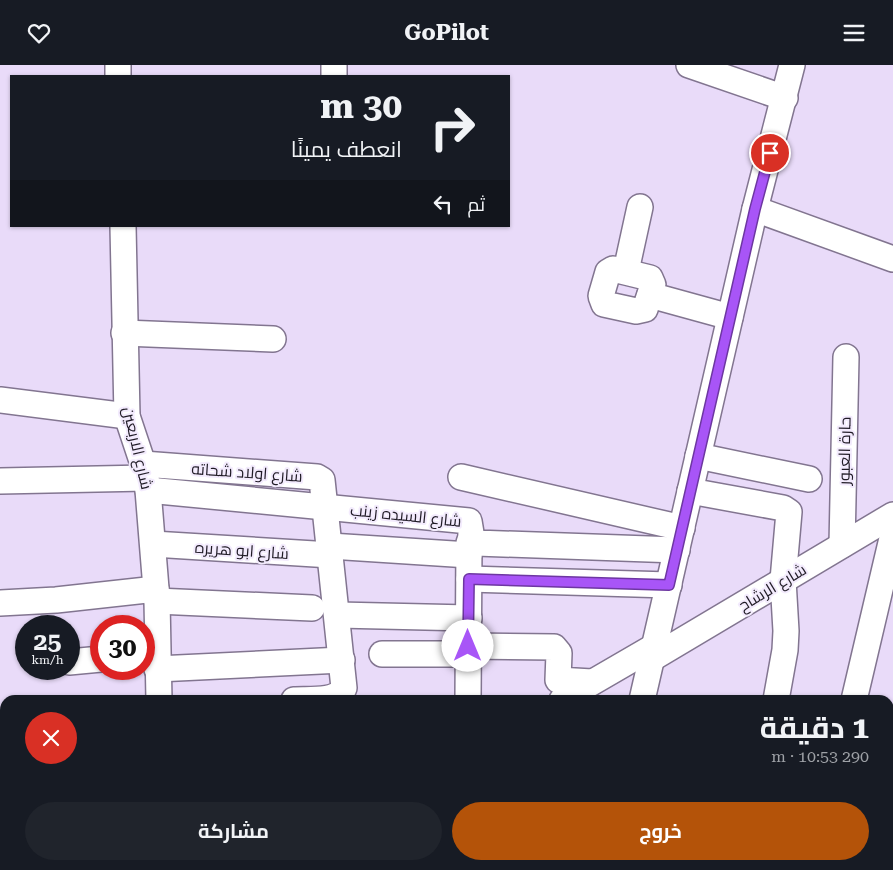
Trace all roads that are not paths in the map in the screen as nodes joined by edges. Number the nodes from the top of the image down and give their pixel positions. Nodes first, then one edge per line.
1 (689, 65) edge
2 (792, 65) edge
3 (785, 98) junction
4 (640, 207) dead end
5 (755, 209) junction
6 (123, 227) edge
7 (893, 259) edge
8 (626, 271) junction
9 (650, 295) junction
10 (730, 317) junction
11 (124, 333) junction
12 (273, 339) dead end
13 (846, 357) dead end
14 (0, 400) edge
15 (127, 416) junction
16 (698, 456) junction
17 (145, 477) junction
18 (461, 477) dead end
19 (809, 479) dead end
20 (0, 481) edge
21 (690, 491) junction
22 (326, 507) junction
23 (893, 515) edge
24 (893, 534) edge
25 (679, 539) junction
26 (154, 544) junction
27 (842, 545) junction
28 (470, 546) junction
29 (331, 551) junction
30 (469, 579) junction
31 (783, 580) junction
32 (669, 585) junction
33 (157, 595) junction
34 (0, 603) edge
35 (312, 608) dead end
36 (338, 615) junction
37 (468, 618) junction
38 (155, 628) edge
39 (468, 650) junction
40 (653, 652) junction
41 (382, 654) dead end
42 (155, 660) edge
43 (342, 661) junction
44 (155, 673) edge
45 (592, 683) junction
46 (158, 695) edge
47 (338, 695) edge
48 (468, 695) edge
49 (571, 695) edge
50 (643, 695) edge
51 (777, 695) edge
52 (855, 695) edge

1 - 3 street
2 - 3 street
3 - 5 street
4 - 8 street
5 - 7 street
5 - 10 street
6 - 11 street, شارع الاربعين
8 - 9 street
8 - 9 street
9 - 10 street
10 - 16 street
11 - 12 street
11 - 15 street, شارع الاربعين
13 - 27 street, حارة العبور
14 - 15 street
15 - 17 street, شارع الاربعين
16 - 19 street
16 - 21 street
17 - 20 street, شارع السيده زينب
17 - 22 street, شارع السيده زينب
17 - 26 street, شارع الاربعين
18 - 25 street
21 - 25 street
21 - 31 street
22 - 28 street, شارع السيده زينب
22 - 29 street
23 - 27 street, شارع الرشاح
24 - 52 street
25 - 28 street, شارع السيده زينب
25 - 32 street
26 - 29 street, شارع ابو هريره
26 - 33 street, شارع الاربعين
27 - 31 street, شارع الرشاح
28 - 29 street, شارع ابو هريره
28 - 30 street
29 - 36 street
30 - 32 street
30 - 37 street
31 - 40 street, شارع الرشاح
31 - 51 street
32 - 40 street
33 - 34 street
33 - 35 street
33 - 38 street, شارع الاربعين
36 - 37 street
36 - 43 street
37 - 39 street
39 - 41 street
39 - 45 street
39 - 48 street
40 - 45 street, شارع الرشاح
40 - 50 street
42 - 43 street
43 - 47 street
44 - 46 street, شارع الاربعين
45 - 49 street, شارع الرشاح

